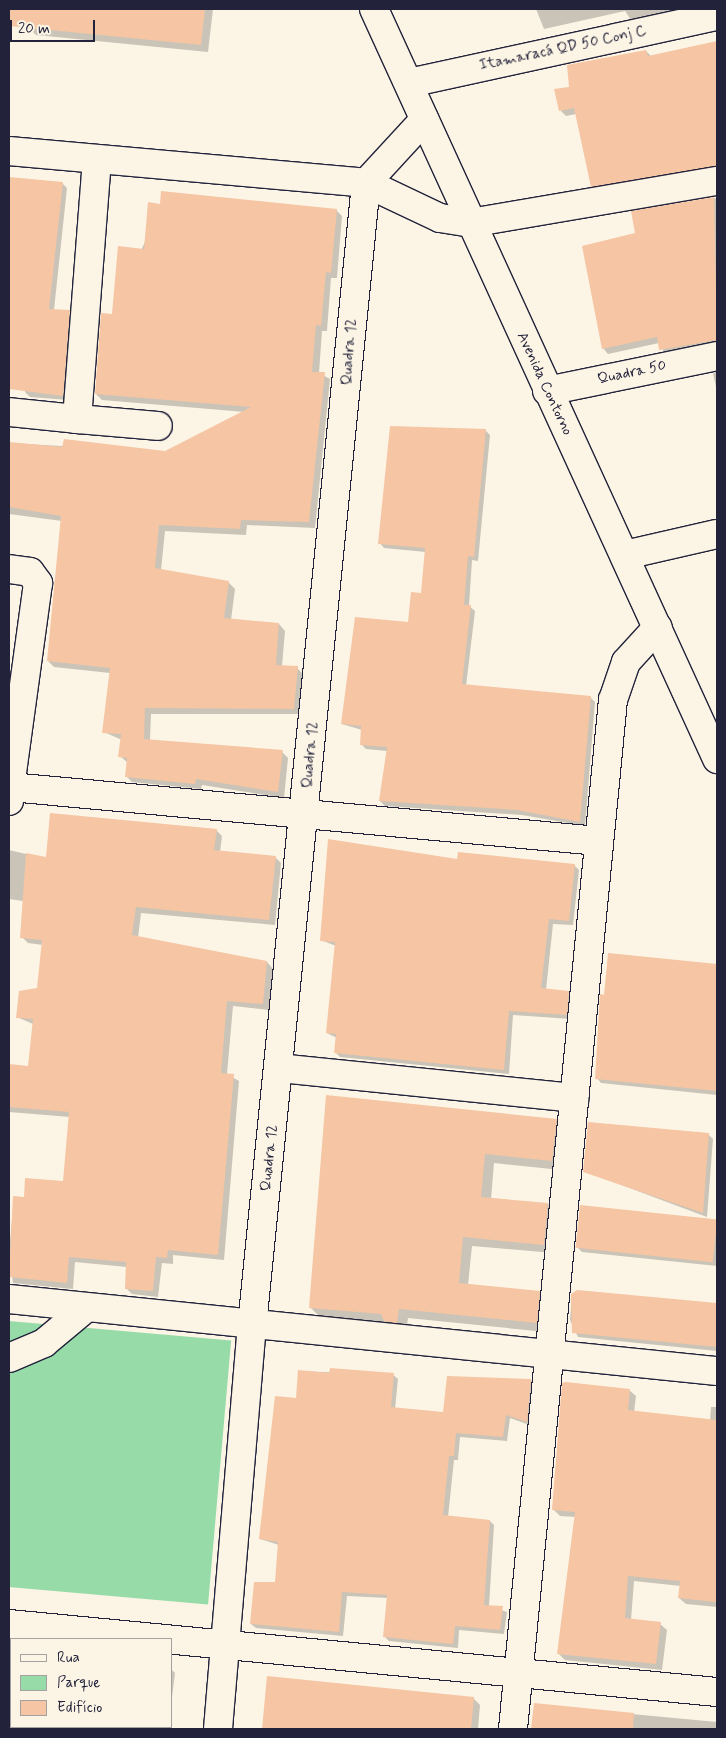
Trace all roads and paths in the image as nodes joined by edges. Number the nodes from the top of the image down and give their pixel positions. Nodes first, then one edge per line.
1 (374, 9) edge
2 (717, 16) edge
3 (409, 82) junction
4 (424, 120) junction
5 (9, 151) edge
6 (97, 160) junction
7 (717, 181) edge
8 (366, 184) junction
9 (470, 223) junction
10 (717, 356) edge
11 (547, 391) junction
12 (9, 412) edge
13 (76, 419) junction
14 (158, 426) dead end
15 (717, 534) edge
16 (625, 555) junction
17 (9, 569) edge
18 (658, 627) junction
19 (707, 711) edge
20 (717, 759) edge
21 (9, 794) edge
22 (305, 816) junction
23 (599, 841) junction
24 (279, 1068) junction
25 (574, 1098) junction
26 (9, 1299) edge
27 (86, 1308) junction
28 (252, 1326) junction
29 (550, 1354) junction
30 (9, 1358) edge
31 (717, 1371) edge
32 (9, 1624) edge
33 (162, 1638) edge
34 (172, 1639) edge
35 (227, 1644) junction
36 (519, 1670) junction
37 (717, 1692) edge
38 (218, 1729) edge
39 (513, 1729) edge

1 - 3 street, Avenida Contorno
2 - 3 street, Itamaracá QD 50 Conj C
3 - 4 street, Avenida Contorno
4 - 8 street
4 - 9 street, Avenida Contorno
5 - 6 street
6 - 8 street
6 - 13 street
7 - 9 street
8 - 9 street
8 - 22 street, Quadra 12
9 - 11 street, Avenida Contorno
10 - 11 street, Quadra 50
11 - 16 street, Avenida Contorno
12 - 13 street
13 - 14 street
15 - 16 street
16 - 18 street, Avenida Contorno
17 - 21 street
18 - 19 street, Avenida Contorno
18 - 23 street
19 - 20 street, Avenida Contorno
21 - 22 street
22 - 23 street
22 - 24 street, Quadra 12
23 - 25 street
24 - 25 street
24 - 28 street, Quadra 12
25 - 29 street
26 - 27 street
27 - 28 street
27 - 30 street
28 - 29 street
28 - 35 street, Quadra 12
29 - 31 street
29 - 36 street
32 - 33 street
34 - 35 street
35 - 36 street
35 - 38 street, Quadra 12
36 - 37 street
36 - 39 street

